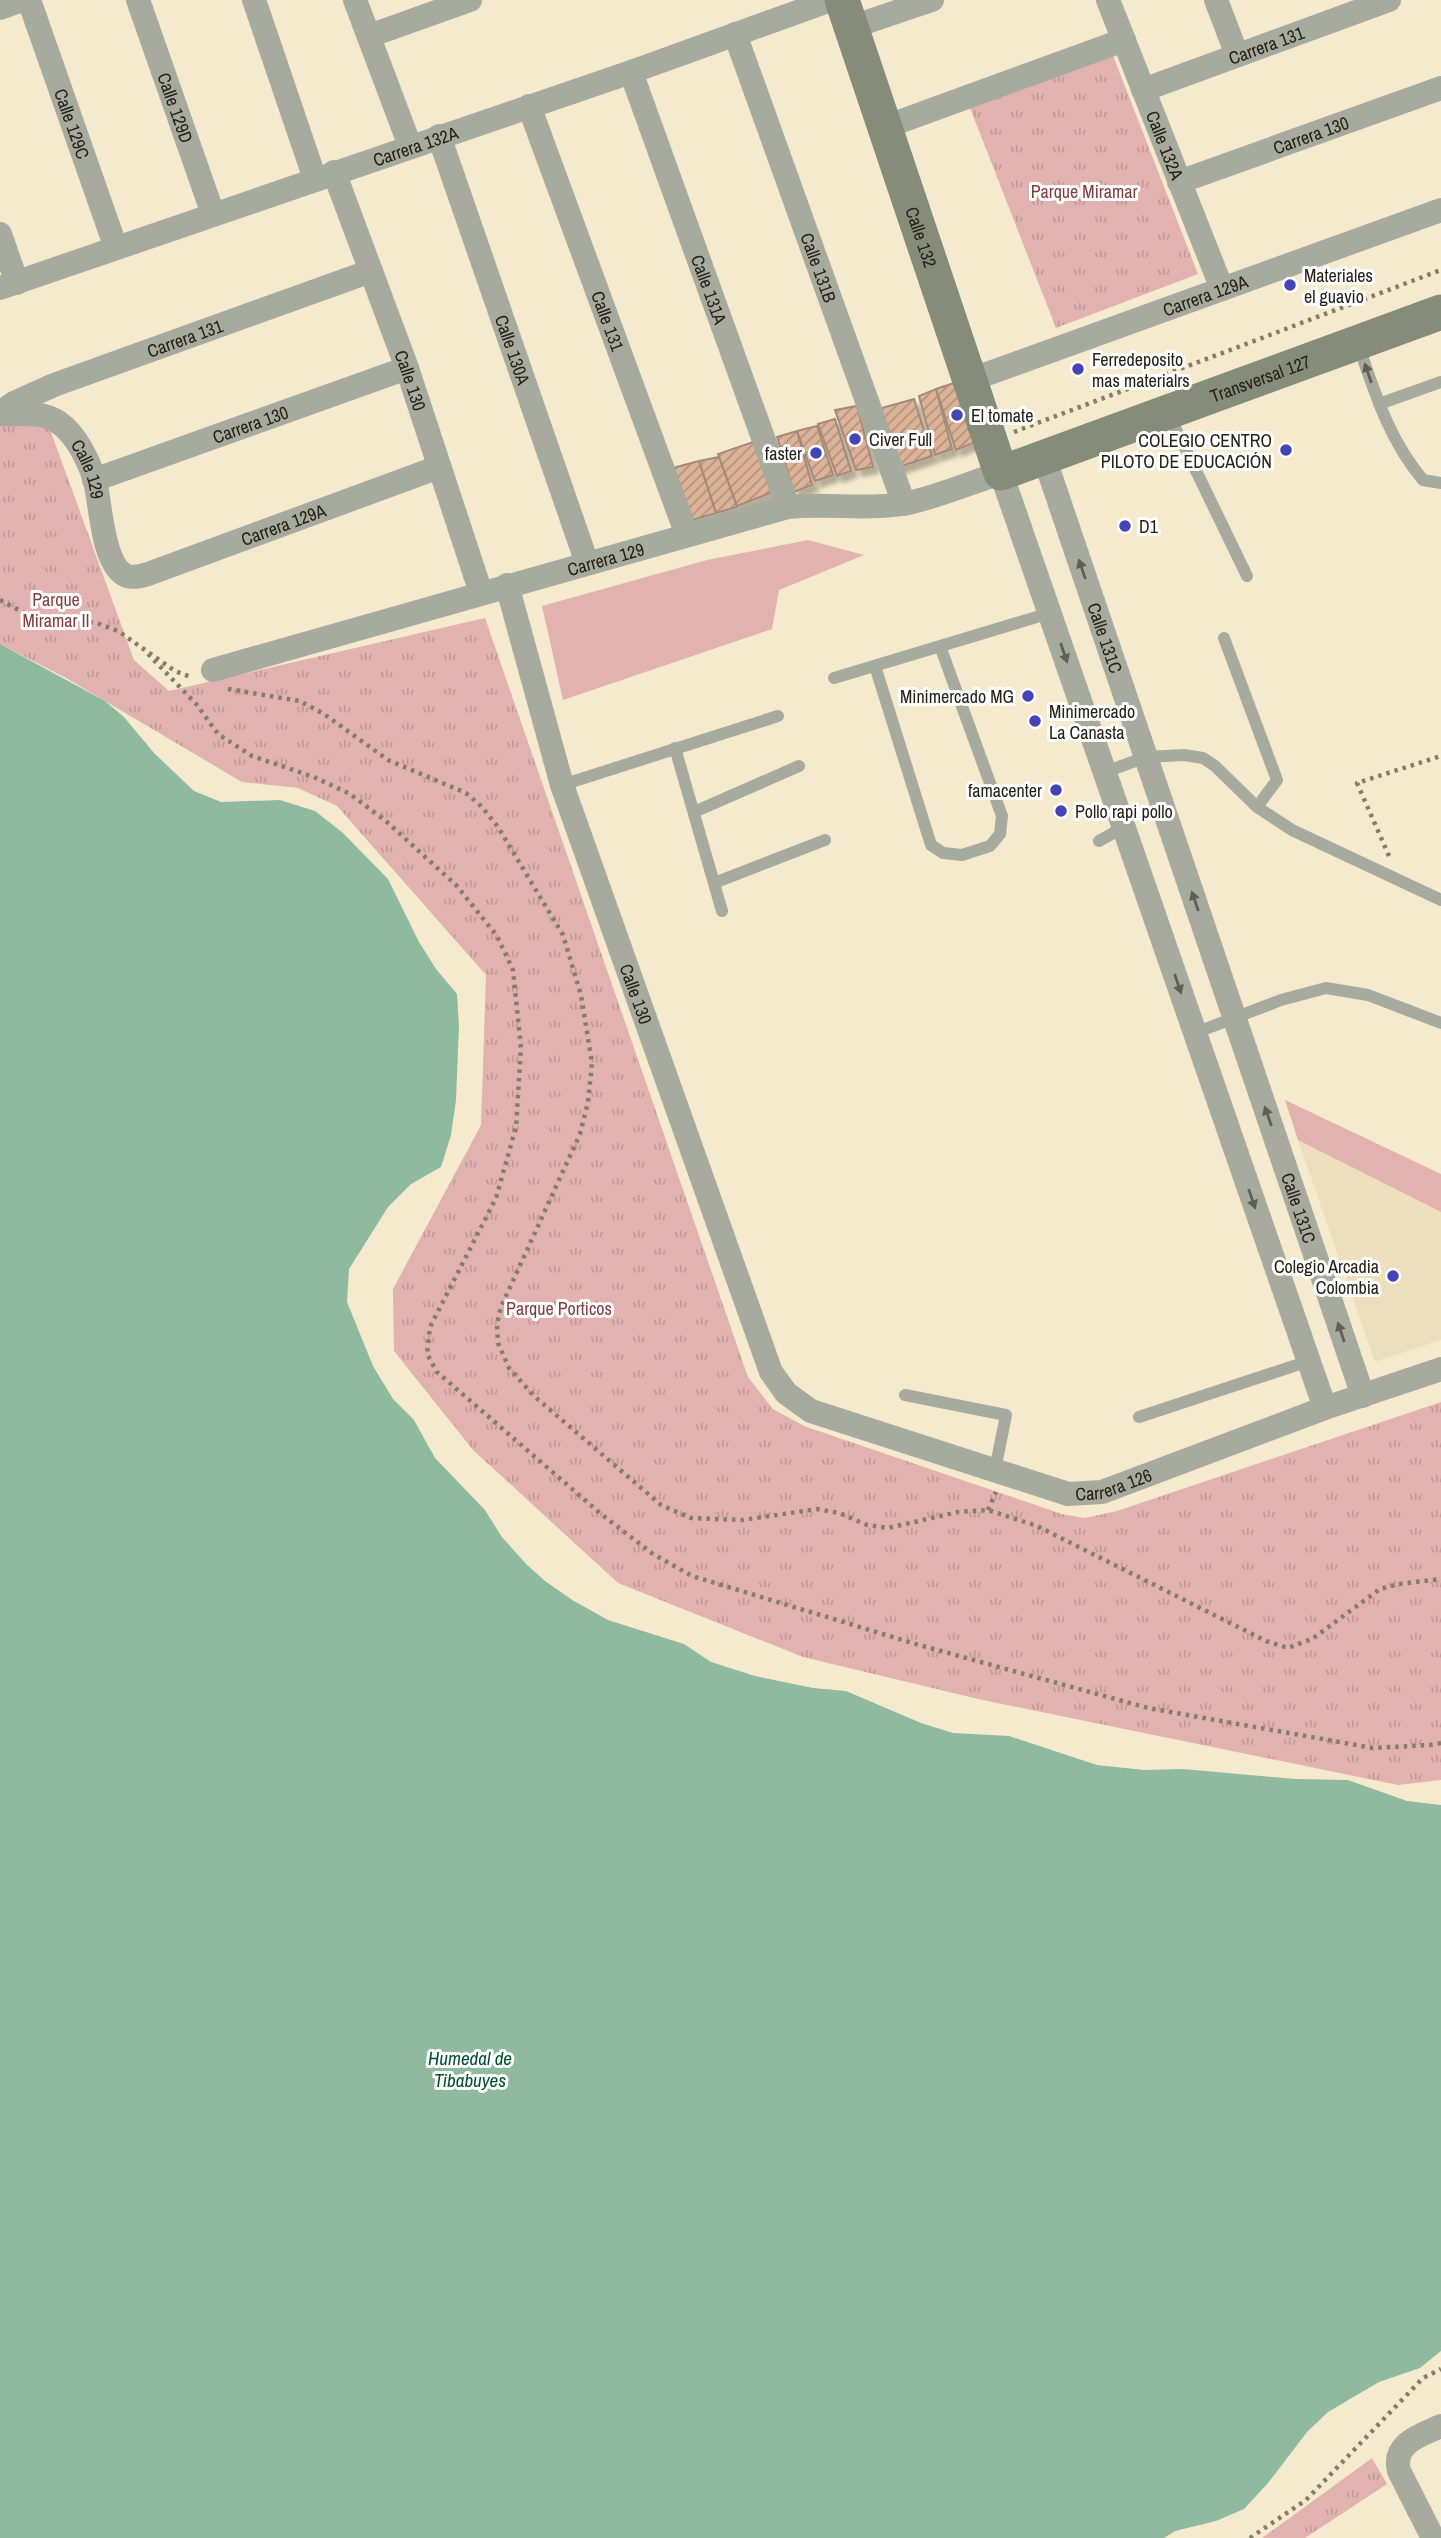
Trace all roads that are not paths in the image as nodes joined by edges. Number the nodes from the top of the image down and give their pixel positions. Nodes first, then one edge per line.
1 (23, 0) edge
2 (29, 0) edge
3 (138, 0) edge
4 (254, 0) edge
5 (355, 0) edge
6 (470, 0) edge
7 (831, 0) edge
8 (932, 0) edge
9 (1108, 0) edge
10 (1216, 0) edge
11 (1390, 0) edge
12 (0, 8) edge
13 (1325, 11) edge
14 (847, 14) edge
15 (735, 34) junction
16 (369, 36) junction
17 (1124, 40) junction
18 (1237, 55) junction
19 (631, 72) junction
20 (1441, 88) edge
21 (1143, 90) junction
22 (529, 106) junction
23 (885, 127) junction
24 (439, 136) junction
25 (410, 146) junction
26 (324, 176) junction
27 (1180, 181) junction
28 (1441, 211) edge
29 (213, 215) junction
30 (0, 234) edge
31 (116, 248) junction
32 (371, 271) junction
33 (8, 285) edge
34 (1222, 289) junction
35 (1441, 312) edge
36 (1358, 342) junction
37 (407, 368) junction
38 (970, 380) junction
39 (1441, 382) edge
40 (1379, 404) junction
41 (1168, 412) junction
42 (0, 414) edge
43 (996, 456) junction
44 (1044, 457) junction
45 (439, 467) junction
46 (94, 480) junction
47 (1441, 483) edge
48 (904, 504) junction
49 (788, 507) junction
50 (687, 535) junction
51 (587, 563) junction
52 (128, 576) joint
53 (1247, 576) dead end
54 (507, 585) junction
55 (481, 593) junction
56 (1050, 613) junction
57 (1224, 638) dead end
58 (940, 646) junction
59 (875, 666) junction
60 (834, 678) dead end
61 (212, 680) road end
62 (778, 716) dead end
63 (676, 748) junction
64 (1146, 757) junction
65 (799, 766) dead end
66 (1105, 772) junction
67 (562, 785) junction
68 (1257, 807) junction
69 (694, 812) junction
70 (1124, 827) junction
71 (824, 840) dead end
72 (1099, 841) dead end
73 (714, 883) junction
74 (1441, 900) edge
75 (723, 911) dead end
76 (1234, 1019) junction
77 (1441, 1023) edge
78 (1195, 1032) junction
79 (1308, 1361) junction
80 (1441, 1368) edge
81 (786, 1393) joint
82 (905, 1395) dead end
83 (1363, 1396) junction
84 (1325, 1408) junction
85 (1139, 1417) dead end
86 (995, 1470) junction
87 (1441, 2426) edge
88 (1433, 2538) edge

1 - 12 street
2 - 31 street, Calle 129C
3 - 29 street, Calle 129D
4 - 26 street, Calle 130
5 - 16 street
6 - 16 street
7 - 15 street, Carrera 132A
8 - 14 street
9 - 17 street, Calle 132A
10 - 18 street
11 - 13 street, Carrera 131
13 - 18 street, Carrera 131
14 - 23 street, Calle 132
15 - 19 street, Carrera 132A
15 - 48 street, Calle 131B
16 - 25 street
17 - 21 street, Calle 132A
17 - 23 street
18 - 21 street, Carrera 131
19 - 22 street, Carrera 132A
19 - 49 street, Calle 131A
20 - 27 street, Carrera 130
21 - 27 street, Calle 132A
22 - 24 street, Carrera 132A
22 - 50 street, Calle 131
23 - 38 street, Calle 132
24 - 25 street, Carrera 132A
24 - 51 street, Calle 130A
25 - 26 street, Carrera 132A
26 - 29 street, Carrera 132A
26 - 32 street, Calle 130
27 - 34 street, Calle 132A
28 - 34 street, Carrera 129A
29 - 31 street, Carrera 132A
30 - 33 street
31 - 33 street, Carrera 132A
32 - 37 street, Calle 130
32 - 42 street, Carrera 131
34 - 38 street, Carrera 129A
35 - 36 street, Transversal 127
40 -> 36 lane
36 - 41 street, Transversal 127
37 - 45 street, Calle 130
37 - 46 street, Carrera 130
38 - 43 street, Calle 132
39 - 40 lane
40 - 47 lane
41 - 44 street, Transversal 127
41 - 53 lane
42 - 46 street, Calle 129
43 - 44 street, Transversal 127
43 - 48 street, Carrera 129
43 - 56 street
64 -> 44 street, Calle 131C
45 - 52 street, Carrera 129A
45 - 55 street, Calle 130
46 - 52 street, Calle 129
48 - 49 street, Carrera 129
49 - 50 street, Carrera 129
50 - 51 street, Carrera 129
51 - 54 street, Carrera 129
54 - 55 street, Carrera 129
54 - 67 street, Calle 130
55 - 61 street, Carrera 129
56 - 58 lane
56 -> 66 street
57 - 68 lane
58 - 59 lane
58 - 59 lane
59 - 60 lane
62 - 63 lane
63 - 67 lane
63 - 69 lane
64 - 66 lane
64 - 68 lane
76 -> 64 street, Calle 131C
65 - 69 lane
66 - 70 street
67 - 81 street, Calle 130
68 - 74 lane
69 - 73 lane
70 - 72 lane
70 -> 78 street
71 - 73 lane
73 - 75 lane
76 - 77 lane
76 - 78 lane
83 -> 76 street, Calle 131C
78 -> 79 street
79 - 84 street
79 - 85 lane
80 - 83 street, Carrera 126
81 - 86 street, Carrera 126
82 - 86 lane
83 - 84 street, Carrera 126
84 - 86 street, Carrera 126
87 - 88 street

